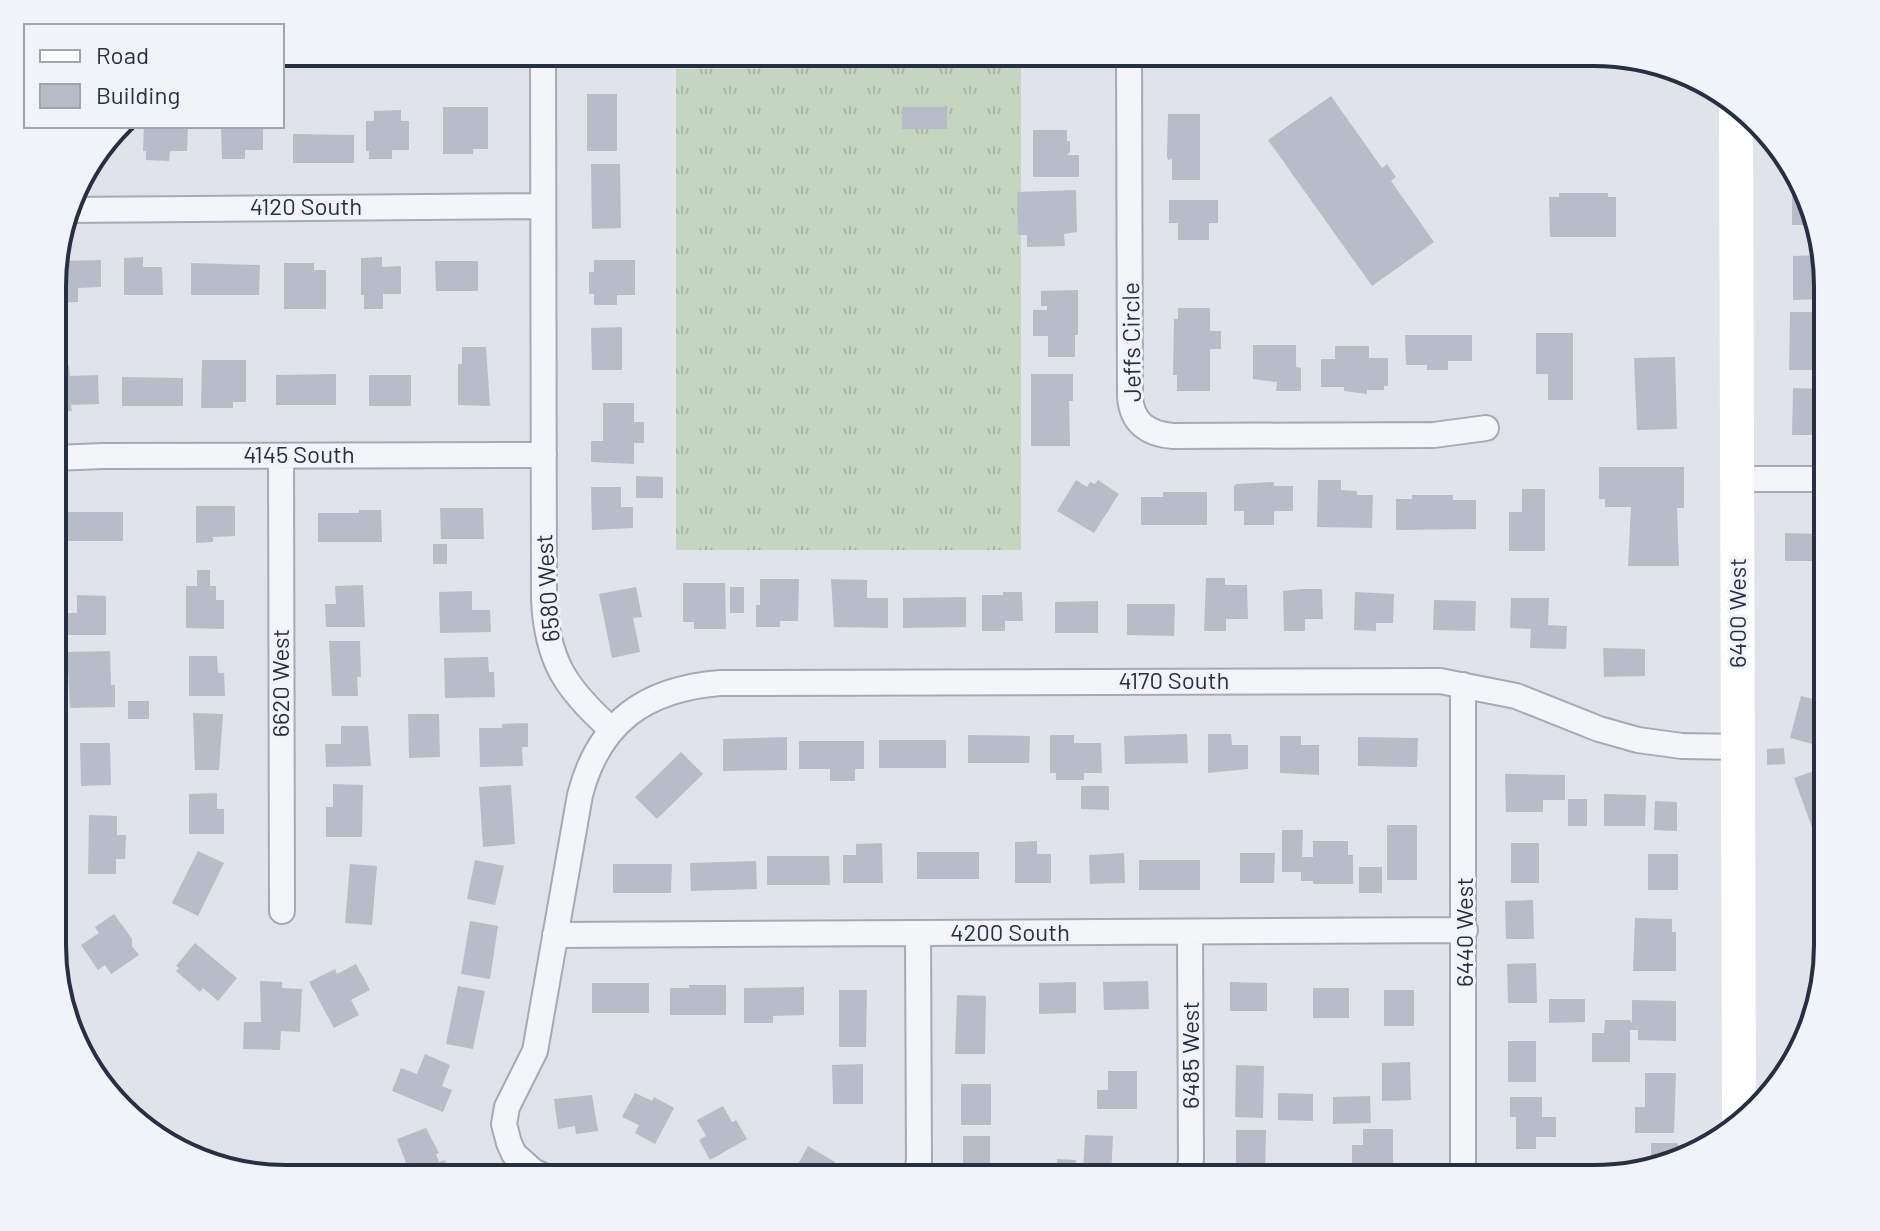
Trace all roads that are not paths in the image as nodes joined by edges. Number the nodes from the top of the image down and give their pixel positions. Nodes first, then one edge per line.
1 (543, 66) edge
2 (1129, 66) edge
3 (1736, 119) edge
4 (543, 206) junction
5 (80, 210) edge
6 (1486, 428) dead end
7 (544, 455) junction
8 (281, 456) junction
9 (66, 458) edge
10 (1738, 479) junction
11 (1814, 479) edge
12 (1463, 685) junction
13 (611, 729) junction
14 (1739, 747) junction
15 (282, 911) dead end
16 (1465, 930) junction
17 (1190, 932) junction
18 (918, 933) junction
19 (555, 935) junction
20 (1739, 1110) edge
21 (526, 1165) edge
22 (918, 1165) edge
23 (1190, 1165) edge
24 (1463, 1165) edge

1 - 4 street, 6580 West
2 - 6 street, Jeffs Circle
3 - 10 street, 6400 West
4 - 5 street, 4120 South
4 - 7 street, 6580 West
7 - 8 street, 4145 South
7 - 13 street, 6580 West
8 - 9 street, 4145 South
8 - 15 street, 6620 West
10 - 11 street
10 - 14 street, 6400 West
12 - 13 street, 4170 South
12 - 14 street, 4170 South
12 - 16 street, 6440 West
13 - 19 street
14 - 20 street, 6400 West
16 - 17 street, 4200 South
16 - 24 street, 6440 West
17 - 18 street, 4200 South
17 - 23 street, 6485 West
18 - 19 street, 4200 South
18 - 22 street
19 - 21 street

